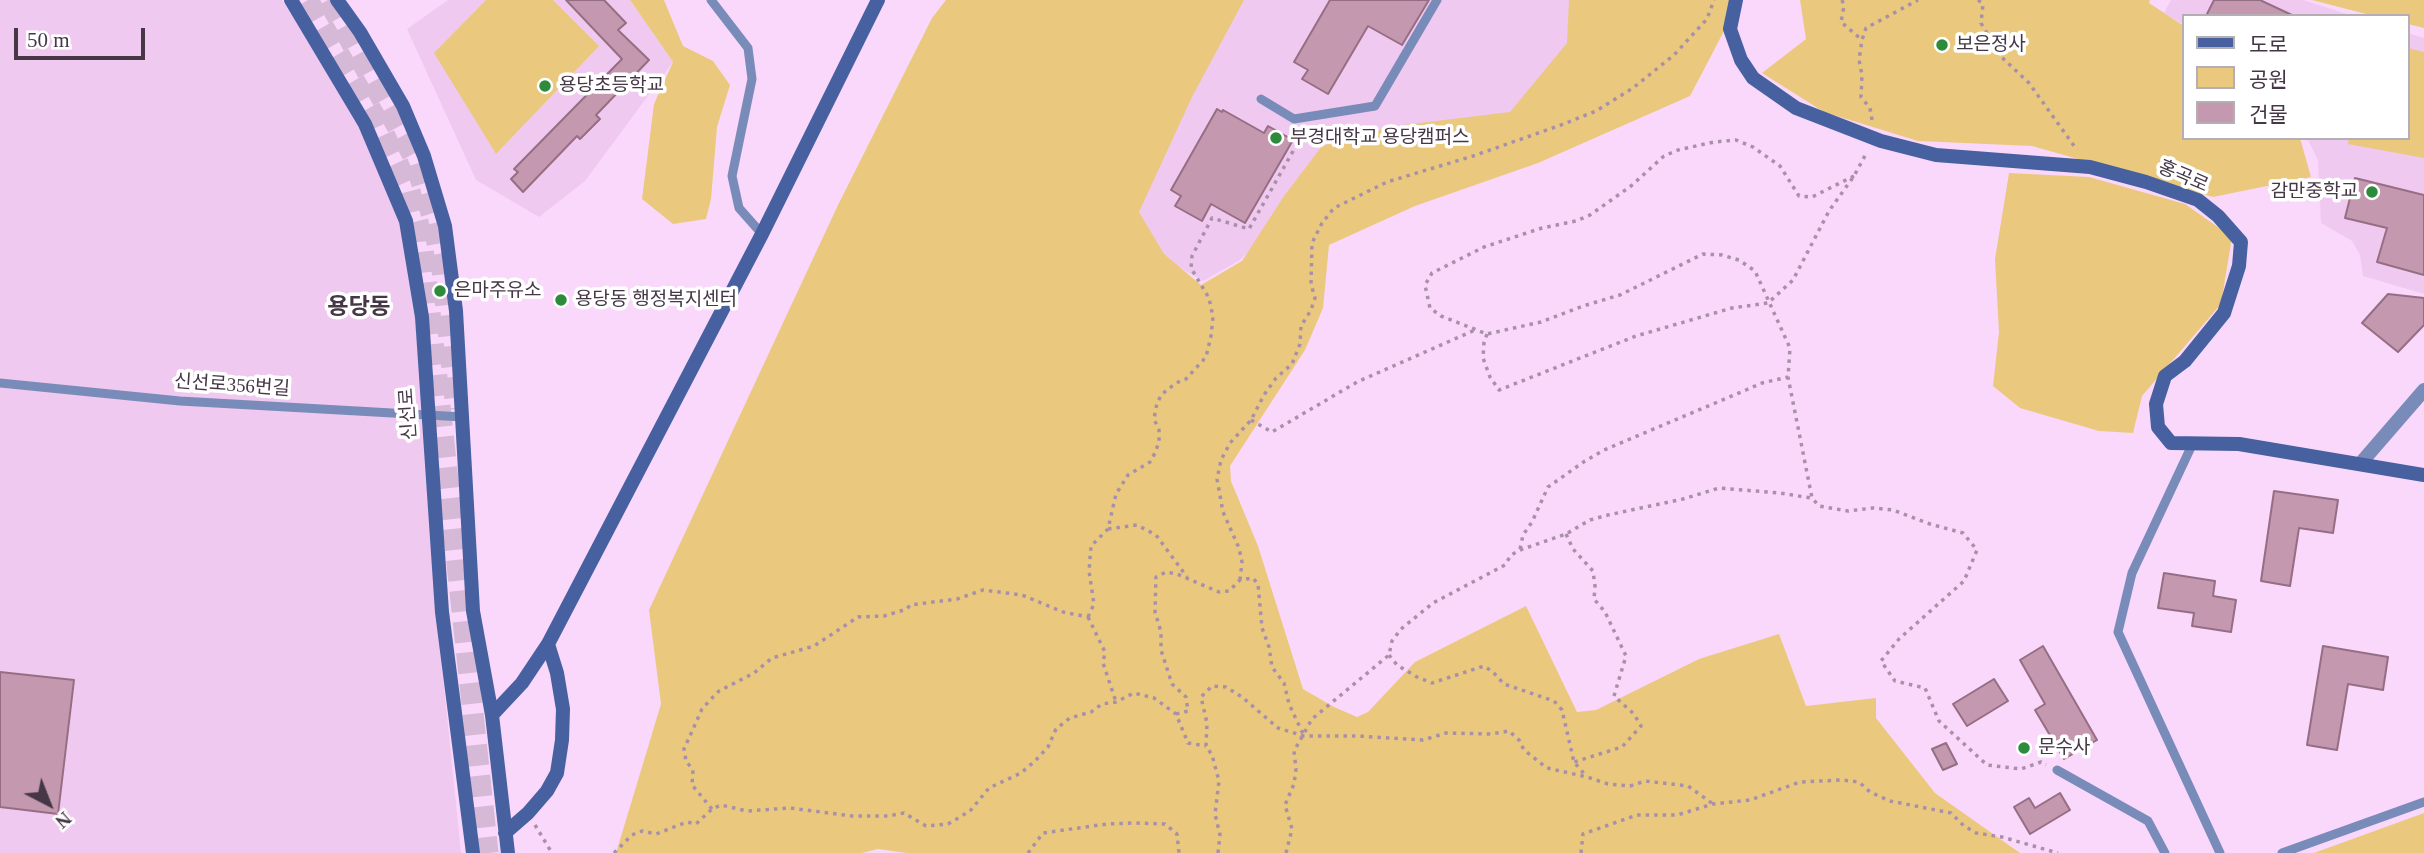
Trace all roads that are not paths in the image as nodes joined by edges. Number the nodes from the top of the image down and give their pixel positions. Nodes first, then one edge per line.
1 (291, 0) edge
2 (337, 0) edge
3 (711, 0) edge
4 (878, 0) edge
5 (1437, 0) edge
6 (1736, 0) edge
7 (1261, 99) dead end
8 (762, 234) junction
9 (0, 383) edge
10 (2424, 390) edge
11 (428, 415) junction
12 (463, 417) junction
13 (2192, 445) junction
14 (2360, 464) junction
15 (2424, 475) edge
16 (548, 644) junction
17 (492, 715) junction
18 (2057, 770) road end
19 (2424, 802) edge
20 (505, 833) junction
21 (473, 853) edge
22 (508, 853) edge
23 (2165, 853) edge
24 (2220, 853) edge
25 (2282, 853) edge

1 - 11 street, 신선로
2 - 12 street
3 - 8 lane
4 - 8 street
5 - 7 lane
6 - 13 street, 홍곡로
8 - 16 street
9 - 11 lane, 신선로356번길
10 - 14 street
11 - 12 lane, 신선로356번길
11 - 21 street, 신선로
12 - 17 street
13 - 14 street, 홍곡로
13 - 24 lane
14 - 15 street, 홍곡로
16 - 17 street
16 - 20 street
17 - 20 street
18 - 23 lane
19 - 25 lane
20 - 22 street

